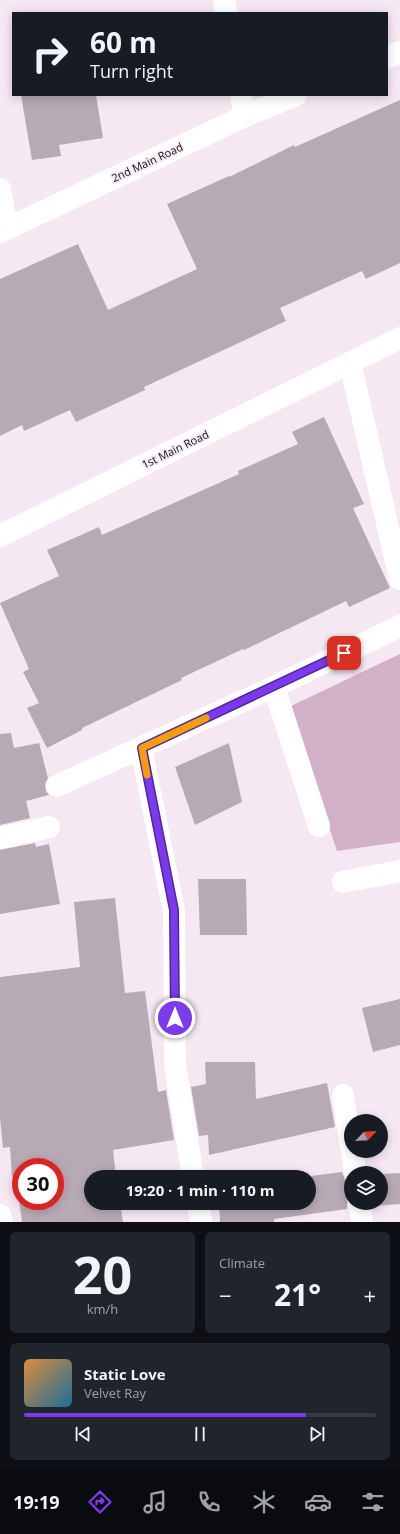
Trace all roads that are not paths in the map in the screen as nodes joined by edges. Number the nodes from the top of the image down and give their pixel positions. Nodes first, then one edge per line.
1 (224, 0) edge
2 (226, 12) edge
3 (400, 52) edge
4 (388, 58) edge
5 (291, 96) edge
6 (243, 105) edge
7 (0, 189) edge
8 (4, 231) edge
9 (400, 338) edge
10 (350, 363) junction
11 (0, 536) edge
12 (400, 579) edge
13 (400, 626) edge
14 (274, 687) junction
15 (142, 748) junction
16 (57, 786) dead end
17 (48, 826) dead end
18 (320, 826) dead end
19 (0, 838) edge
20 (400, 871) edge
21 (343, 882) dead end
22 (343, 1095) dead end
23 (346, 1114) edge
24 (192, 1170) edge
25 (199, 1210) edge
26 (361, 1210) edge
27 (0, 1216) edge
28 (2, 1222) edge
29 (201, 1222) edge
30 (362, 1222) edge

1 - 2 street
3 - 4 street
5 - 6 street, 2nd Main Road
6 - 8 street, 2nd Main Road
7 - 8 street
9 - 10 street, 1st Main Road
10 - 11 street, 1st Main Road
10 - 12 street
13 - 14 street
14 - 15 street
14 - 18 street
15 - 16 street
15 - 24 street
17 - 19 street
20 - 21 street
22 - 23 street
25 - 29 street
26 - 30 street
27 - 28 street

